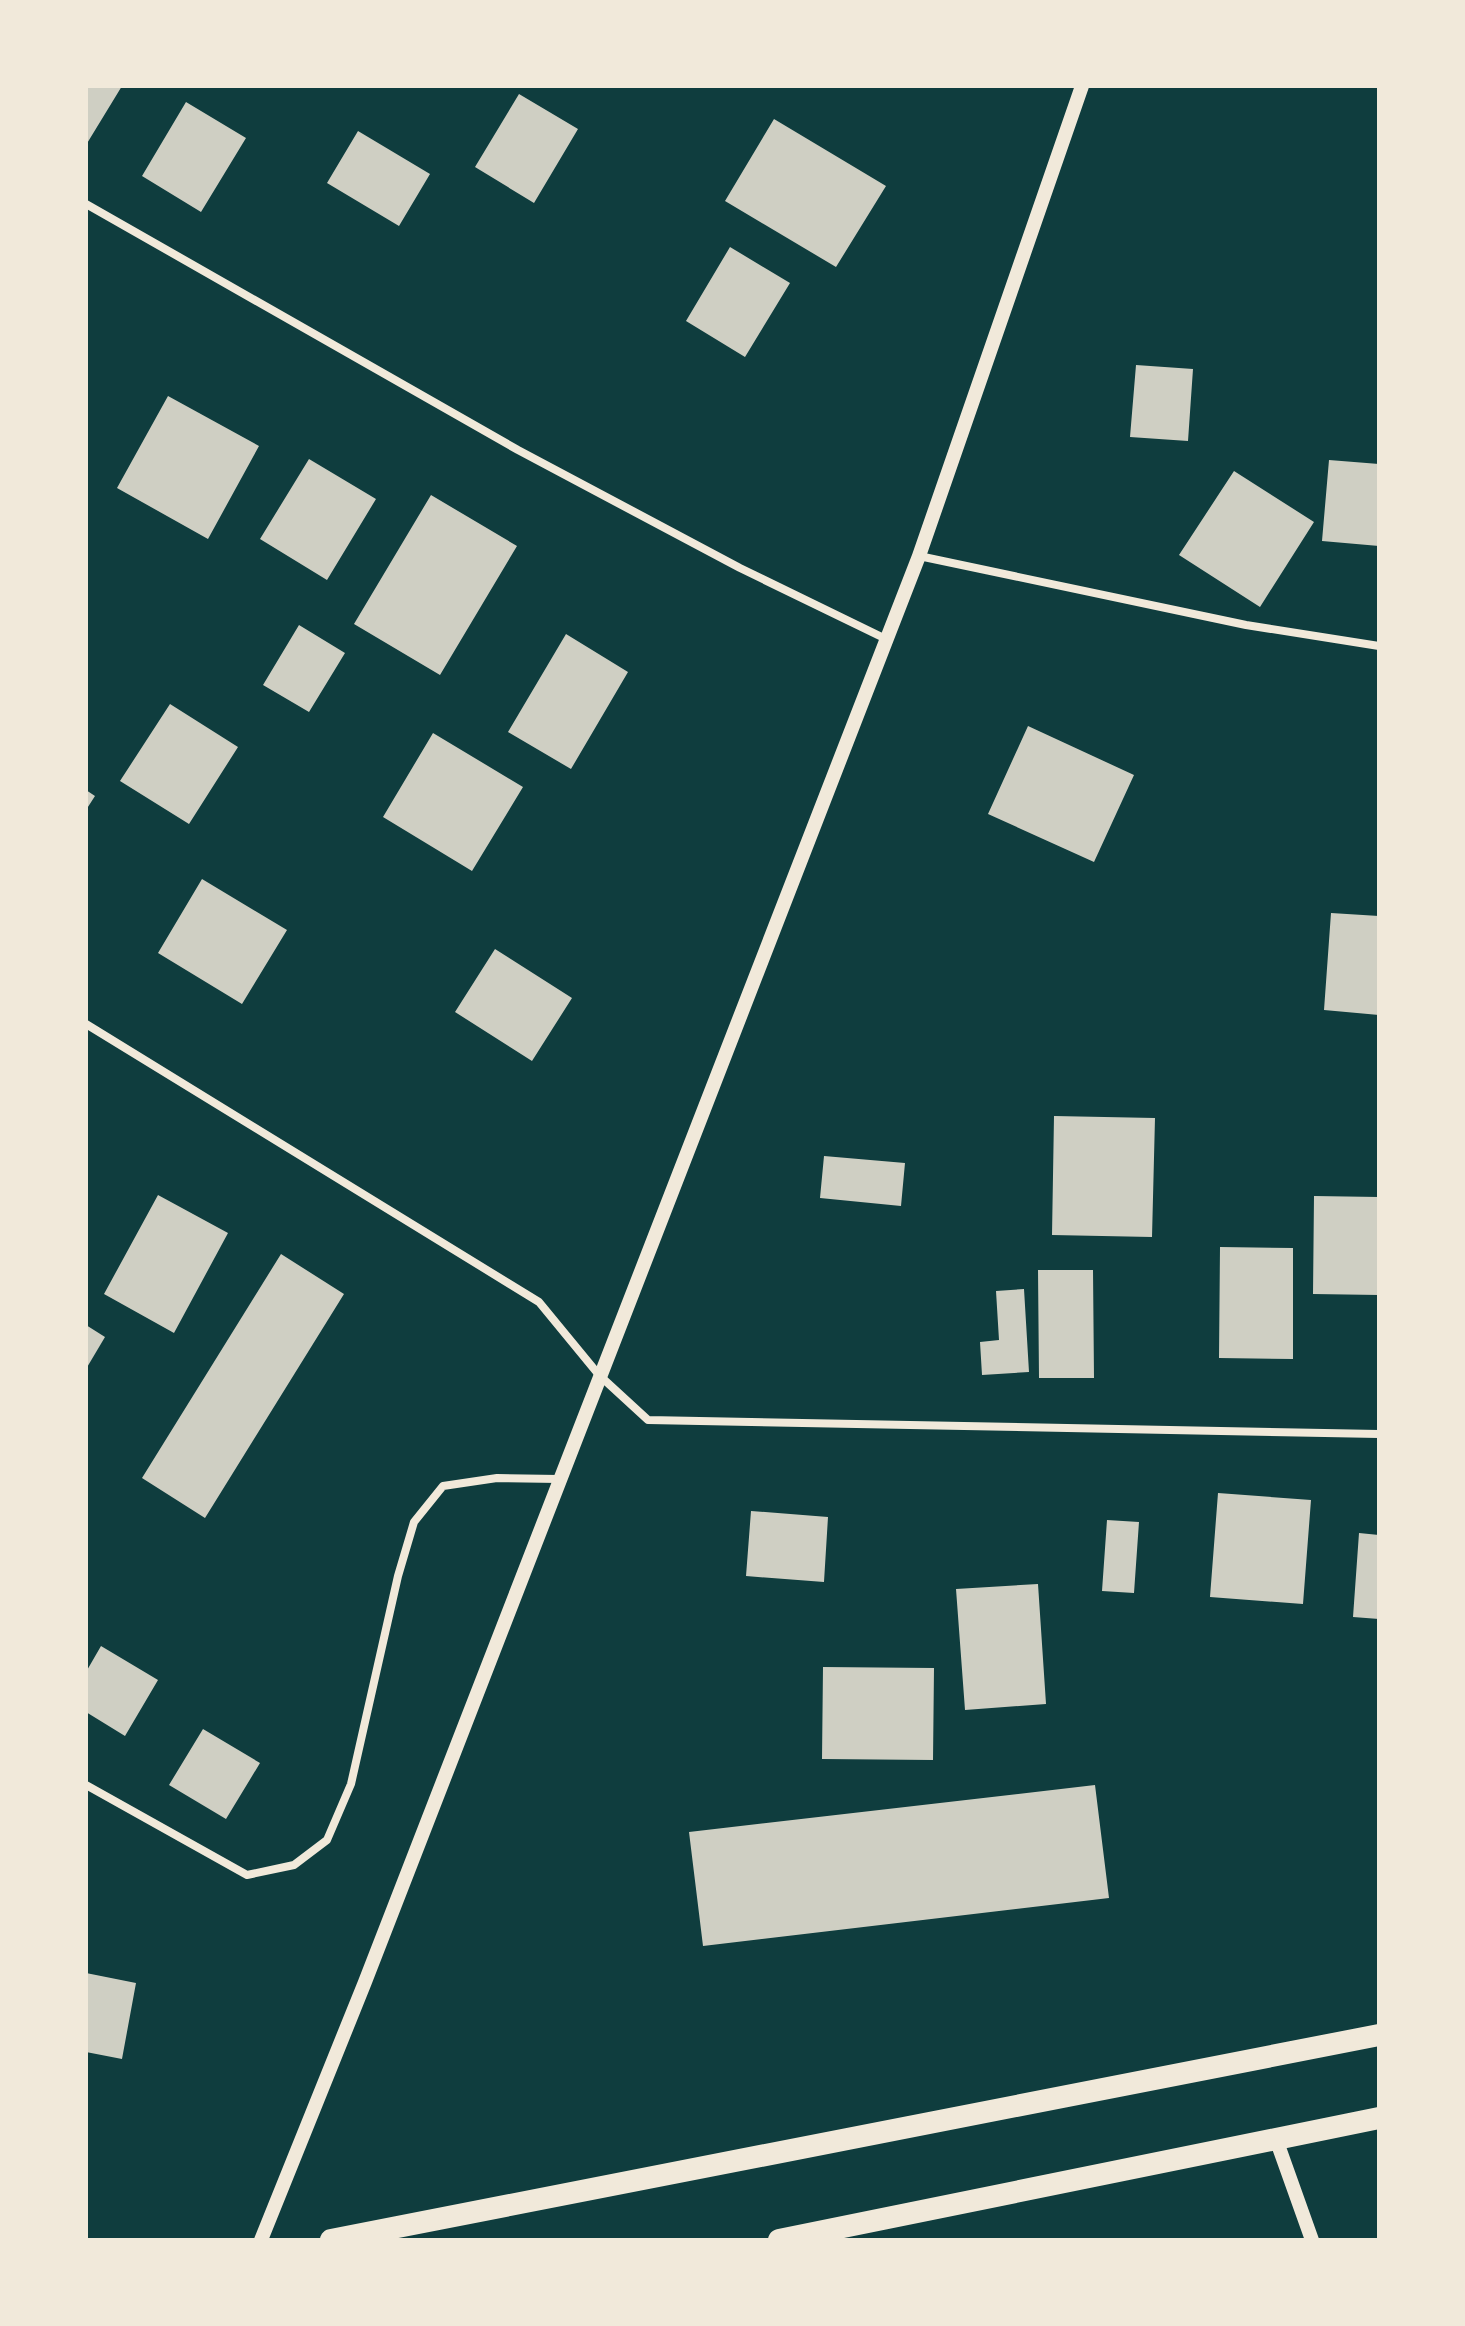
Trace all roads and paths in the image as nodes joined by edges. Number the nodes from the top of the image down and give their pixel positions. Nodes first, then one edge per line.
1 (1082, 86) edge
2 (86, 204) edge
3 (919, 556) junction
4 (886, 639) junction
5 (1379, 646) edge
6 (86, 1024) edge
7 (599, 1375) junction
8 (1379, 1434) edge
9 (559, 1479) junction
10 (86, 1785) edge
11 (1379, 2035) edge
12 (1379, 2118) edge
13 (1276, 2139) junction
14 (261, 2240) edge
15 (331, 2240) edge
16 (779, 2240) edge
17 (1312, 2240) edge

1 - 3 street
2 - 4 street
3 - 4 street
3 - 5 street
4 - 7 street
6 - 7 street
7 - 8 street
7 - 9 street
9 - 10 street
9 - 14 street
11 - 15 highway
12 - 13 highway
13 - 16 highway
13 - 17 street

